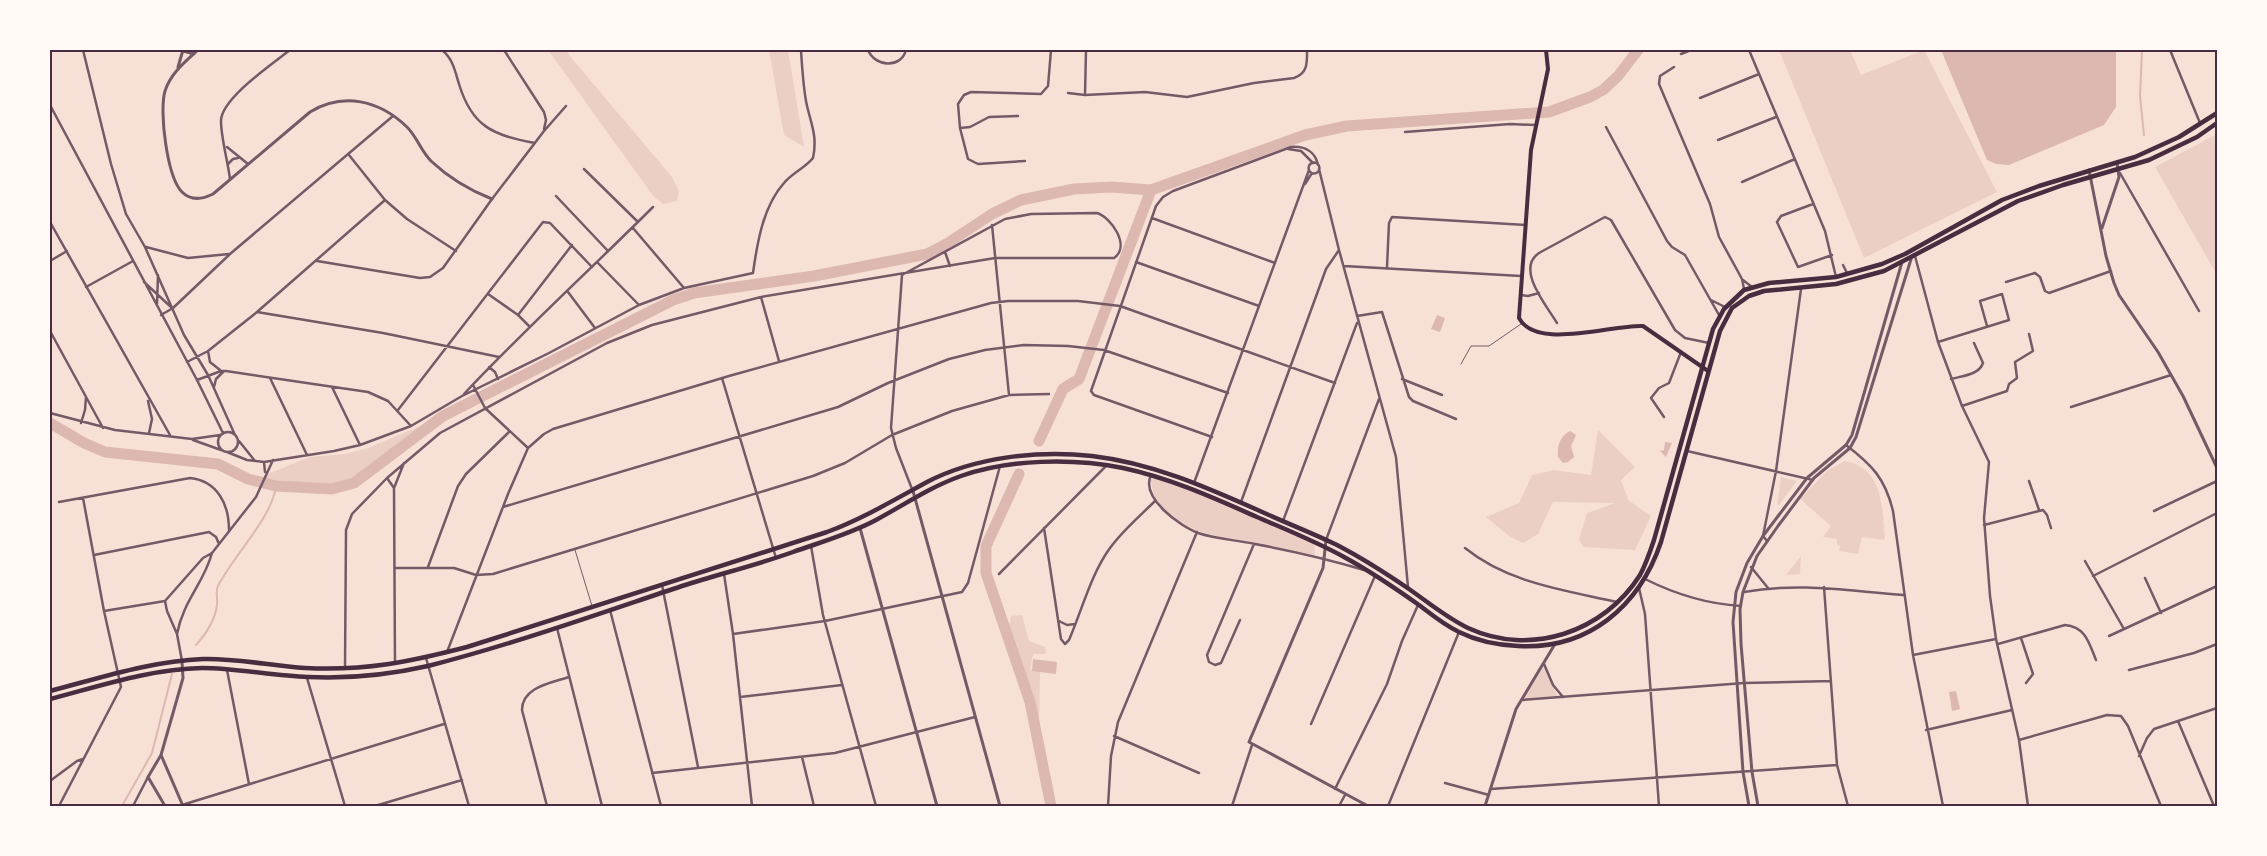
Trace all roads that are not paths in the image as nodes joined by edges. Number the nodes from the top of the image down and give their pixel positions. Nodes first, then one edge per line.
1 (82, 50) edge
2 (183, 50) edge
3 (198, 50) edge
4 (290, 50) edge
5 (442, 50) edge
6 (504, 50) edge
7 (801, 50) edge
8 (868, 50) edge
9 (906, 50) edge
10 (1051, 50) edge
11 (1086, 50) edge
12 (1307, 50) edge
13 (1546, 50) edge
14 (1691, 50) edge
15 (1749, 50) edge
16 (2171, 50) edge
17 (194, 54) junction
18 (1680, 54) dead end
19 (1674, 67) dead end
20 (177, 69) junction
21 (1759, 74) junction
22 (1068, 93) dead end
23 (1085, 95) junction
24 (1700, 98) dead end
25 (50, 106) edge
26 (566, 106) dead end
27 (2217, 113) edge
28 (393, 116) junction
29 (1018, 116) dead end
30 (1776, 117) junction
31 (2217, 123) edge
32 (1535, 125) junction
33 (2201, 125) junction
34 (1606, 127) dead end
35 (960, 128) junction
36 (544, 131) junction
37 (1405, 132) dead end
38 (1718, 140) dead end
39 (536, 143) junction
40 (226, 146) junction
41 (1287, 149) junction
42 (349, 155) junction
43 (239, 158) junction
44 (1795, 160) junction
45 (1026, 161) dead end
46 (1313, 163) junction
47 (2117, 163) junction
48 (228, 164) junction
49 (248, 164) junction
50 (1318, 165) junction
51 (584, 168) dead end
52 (1309, 170) junction
53 (1319, 170) junction
54 (2089, 170) junction
55 (2119, 171) junction
56 (1314, 173) junction
57 (2091, 177) junction
58 (230, 180) junction
59 (1323, 182) junction
60 (1742, 182) dead end
61 (1303, 188) junction
62 (556, 196) dead end
63 (492, 199) junction
64 (385, 200) junction
65 (1813, 204) junction
66 (653, 207) dead end
67 (1152, 218) junction
68 (50, 222) edge
69 (638, 222) junction
70 (992, 225) junction
71 (1526, 225) junction
72 (632, 228) junction
73 (2102, 228) junction
74 (572, 245) junction
75 (145, 247) junction
76 (1914, 249) junction
77 (1339, 250) junction
78 (67, 251) junction
79 (456, 251) junction
80 (608, 251) junction
81 (945, 252) junction
82 (230, 254) junction
83 (1905, 254) junction
84 (1832, 255) junction
85 (1914, 256) junction
86 (995, 258) junction
87 (1837, 259) dead end
88 (50, 260) edge
89 (133, 261) junction
90 (317, 261) junction
91 (597, 262) junction
92 (1136, 262) junction
93 (1275, 263) junction
94 (1902, 263) junction
95 (1843, 265) dead end
96 (950, 266) junction
97 (1344, 266) junction
98 (592, 267) junction
99 (1387, 267) junction
100 (2111, 272) junction
101 (158, 273) junction
102 (1848, 274) junction
103 (902, 275) junction
104 (1521, 276) junction
105 (1836, 277) junction
106 (1742, 279) junction
107 (143, 281) junction
108 (2006, 282) dead end
109 (86, 287) junction
110 (1752, 287) junction
111 (684, 288) junction
112 (1801, 289) junction
113 (1744, 290) junction
114 (568, 292) junction
115 (157, 293) junction
116 (1539, 293) junction
117 (488, 294) junction
118 (1519, 295) junction
119 (761, 297) junction
120 (1710, 300) junction
121 (1000, 301) junction
122 (639, 305) junction
123 (156, 306) junction
124 (1120, 306) junction
125 (1259, 306) junction
126 (1725, 307) junction
127 (173, 308) junction
128 (2199, 311) dead end
129 (257, 312) junction
130 (161, 315) junction
131 (518, 315) junction
132 (1719, 315) junction
133 (1356, 316) junction
134 (1358, 322) junction
135 (1522, 323) junction
136 (1557, 324) dead end
137 (1987, 326) junction
138 (530, 327) junction
139 (595, 328) junction
140 (898, 328) junction
141 (50, 331) edge
142 (2029, 334) dead end
143 (1938, 342) junction
144 (1709, 343) junction
145 (1974, 343) dead end
146 (448, 344) junction
147 (1005, 346) junction
148 (1104, 350) junction
149 (1244, 350) junction
150 (208, 351) junction
151 (1681, 352) junction
152 (197, 357) junction
153 (499, 357) junction
154 (187, 362) junction
155 (778, 362) junction
156 (1461, 364) dead end
157 (1702, 366) junction
158 (490, 367) junction
159 (1290, 368) junction
160 (222, 371) junction
161 (1708, 371) junction
162 (208, 375) junction
163 (2171, 375) junction
164 (270, 377) junction
165 (722, 378) junction
166 (498, 379) junction
167 (1402, 379) junction
168 (1951, 379) junction
169 (197, 380) junction
170 (894, 381) junction
171 (1335, 384) junction
172 (473, 385) junction
173 (332, 386) junction
174 (214, 389) junction
175 (475, 391) junction
176 (1228, 393) junction
177 (1049, 394) dead end
178 (1009, 395) junction
179 (1442, 395) dead end
180 (86, 396) junction
181 (462, 396) junction
182 (147, 397) junction
183 (1380, 398) junction
184 (1962, 406) junction
185 (2071, 407) dead end
186 (485, 408) junction
187 (398, 410) junction
188 (50, 413) edge
189 (1664, 417) dead end
190 (1456, 419) dead end
191 (81, 423) junction
192 (1858, 424) junction
193 (410, 426) junction
194 (103, 428) junction
195 (509, 432) junction
196 (149, 433) junction
197 (222, 434) junction
198 (170, 435) junction
199 (235, 435) junction
200 (739, 436) junction
201 (892, 436) junction
202 (1212, 437) junction
203 (192, 439) junction
204 (238, 440) junction
205 (360, 444) junction
206 (1848, 447) junction
207 (528, 448) junction
208 (222, 450) junction
209 (1687, 451) junction
210 (227, 452) junction
211 (307, 455) junction
212 (408, 458) junction
213 (273, 460) junction
214 (255, 461) junction
215 (264, 462) junction
216 (1000, 466) junction
217 (1106, 466) junction
218 (2217, 468) edge
219 (1776, 471) junction
220 (264, 475) junction
221 (1151, 475) junction
222 (1179, 476) junction
223 (387, 478) junction
224 (1808, 478) junction
225 (1812, 480) junction
226 (2029, 481) dead end
227 (2217, 481) edge
228 (1194, 483) junction
229 (394, 488) junction
230 (913, 490) junction
231 (755, 494) junction
232 (83, 498) junction
233 (914, 498) junction
234 (1156, 500) junction
235 (59, 502) dead end
236 (1241, 502) junction
237 (503, 507) junction
238 (2039, 510) junction
239 (2154, 511) dead end
240 (2217, 513) edge
241 (1283, 521) junction
242 (1984, 525) junction
243 (860, 528) junction
244 (1044, 528) junction
245 (2051, 528) dead end
246 (229, 530) junction
247 (1197, 532) junction
248 (1763, 536) junction
249 (1326, 540) junction
250 (1767, 541) junction
251 (219, 544) junction
252 (1254, 544) junction
253 (811, 545) junction
254 (1325, 547) junction
255 (574, 548) junction
256 (1465, 548) dead end
257 (773, 550) junction
258 (212, 553) junction
259 (94, 555) junction
260 (776, 558) junction
261 (1324, 559) junction
262 (2086, 561) dead end
263 (428, 567) junction
264 (395, 568) junction
265 (1751, 568) junction
266 (1369, 572) junction
267 (723, 573) junction
268 (999, 574) dead end
269 (476, 575) junction
270 (1375, 576) junction
271 (2093, 576) junction
272 (2146, 578) dead end
273 (1645, 580) junction
274 (662, 584) junction
275 (1824, 586) junction
276 (2217, 586) edge
277 (1408, 588) junction
278 (1639, 588) junction
279 (1768, 588) junction
280 (664, 592) junction
281 (1743, 592) junction
282 (1904, 595) junction
283 (941, 597) junction
284 (165, 601) junction
285 (1619, 602) junction
286 (1418, 605) junction
287 (1733, 605) junction
288 (592, 606) junction
289 (1741, 606) junction
290 (610, 610) junction
291 (883, 610) junction
292 (104, 611) junction
293 (2161, 612) junction
294 (1240, 620) dead end
295 (825, 621) junction
296 (1059, 621) junction
297 (1076, 623) junction
298 (557, 627) junction
299 (2124, 629) junction
300 (1459, 632) junction
301 (177, 634) junction
302 (733, 634) junction
303 (2109, 636) dead end
304 (2021, 638) junction
305 (1996, 639) junction
306 (1555, 644) junction
307 (1998, 644) junction
308 (2217, 644) edge
309 (447, 652) junction
310 (1913, 654) junction
311 (426, 658) junction
312 (2096, 660) dead end
313 (182, 662) junction
314 (395, 664) junction
315 (1544, 664) junction
316 (428, 666) junction
317 (183, 669) junction
318 (345, 669) junction
319 (227, 670) junction
320 (2129, 670) dead end
321 (118, 673) junction
322 (569, 676) junction
323 (307, 677) junction
324 (119, 681) junction
325 (1831, 681) junction
326 (1744, 683) junction
327 (2026, 683) dead end
328 (1738, 684) junction
329 (842, 685) junction
330 (50, 691) edge
331 (1649, 692) junction
332 (740, 697) junction
333 (1564, 698) junction
334 (50, 699) edge
335 (1520, 700) junction
336 (2217, 708) edge
337 (2012, 710) junction
338 (975, 716) junction
339 (2178, 721) junction
340 (444, 724) junction
341 (1311, 724) dead end
342 (1926, 730) junction
343 (917, 731) junction
344 (1114, 736) junction
345 (2019, 740) junction
346 (1250, 744) junction
347 (858, 747) junction
348 (161, 755) junction
349 (2139, 756) junction
350 (802, 757) junction
351 (83, 759) junction
352 (331, 760) junction
353 (747, 762) junction
354 (1837, 765) junction
355 (698, 767) junction
356 (1743, 772) junction
357 (1752, 772) junction
358 (652, 773) junction
359 (1199, 773) dead end
360 (148, 777) junction
361 (1657, 778) junction
362 (50, 780) edge
363 (462, 780) junction
364 (1446, 783) dead end
365 (249, 784) junction
366 (1335, 789) junction
367 (1491, 789) junction
368 (1345, 795) junction
369 (1489, 795) junction
370 (183, 805) edge
371 (59, 806) edge
372 (132, 806) edge
373 (165, 806) edge
374 (345, 806) edge
375 (375, 806) edge
376 (469, 806) edge
377 (547, 806) edge
378 (602, 806) edge
379 (661, 806) edge
380 (752, 806) edge
381 (814, 806) edge
382 (876, 806) edge
383 (937, 806) edge
384 (1000, 806) edge
385 (1108, 806) edge
386 (1232, 806) edge
387 (1339, 806) edge
388 (1368, 806) edge
389 (1388, 806) edge
390 (1485, 806) edge
391 (1659, 806) edge
392 (1749, 806) edge
393 (1758, 806) edge
394 (1848, 806) edge
395 (1944, 806) edge
396 (2028, 806) edge
397 (2161, 806) edge
398 (2214, 806) edge

1 - 75 street
2 - 17 street
2 - 20 street
3 - 17 street
4 - 40 street
5 - 39 street
6 - 36 street
7 - 111 street
8 - 9 street
10 - 35 street
11 - 23 street
12 - 23 street
13 - 32 main road
14 - 18 street
15 - 21 street
16 - 33 street
17 - 20 street
19 - 106 street
20 - 58 street
21 - 24 street
21 - 30 street
22 - 23 street
25 - 89 street
26 - 36 street
27 - 33 main road
28 - 42 street
28 - 49 street
28 - 63 street
29 - 35 street
30 - 38 street
30 - 44 street
31 - 55 main road
32 - 37 street
32 - 71 main road
33 - 47 main road
34 - 120 street
35 - 45 street
36 - 39 street
39 - 63 street
40 - 43 street
40 - 48 street
41 - 46 street
41 - 50 street
41 - 67 street
42 - 64 street
42 - 82 street
43 - 48 street
43 - 49 street
44 - 60 street
44 - 65 street
46 - 50 street
46 - 52 street
47 - 54 main road
47 - 55 street
48 - 58 street
49 - 58 street
50 - 53 street
51 - 69 street
52 - 56 street
52 - 61 street
53 - 56 street
53 - 59 street
54 - 57 street
54 - 76 main road
55 - 57 main road
55 - 73 street
55 - 128 street
56 - 59 street
56 - 61 street
57 - 73 street
57 - 85 main road
59 - 77 street
61 - 93 street
62 - 80 street
63 - 79 street
64 - 79 street
64 - 90 street
65 - 84 street
65 - 84 street
66 - 69 street
67 - 92 street
67 - 93 street
68 - 78 street
69 - 72 street
70 - 81 street
70 - 86 street
70 - 86 street
71 - 99 street
71 - 104 main road
72 - 80 street
72 - 111 street
73 - 100 street
74 - 98 street
74 - 117 street
74 - 131 street
75 - 82 street
75 - 101 street
76 - 83 main road
76 - 85 street
77 - 97 street
77 - 159 street
78 - 88 street
78 - 109 street
79 - 90 street
80 - 91 street
81 - 96 street
81 - 103 street
82 - 127 street
83 - 94 street
83 - 102 main road
84 - 87 street
84 - 105 street
85 - 94 main road
85 - 143 street
85 - 192 street
86 - 96 street
86 - 121 street
89 - 107 street
89 - 109 street
90 - 129 street
91 - 98 street
91 - 122 street
92 - 124 street
92 - 125 street
93 - 125 street
94 - 112 main road
94 - 192 street
95 - 102 street
96 - 103 street
97 - 99 street
97 - 133 street
98 - 114 street
99 - 104 street
100 - 108 street
100 - 163 street
101 - 115 street
101 - 127 street
102 - 105 main road
103 - 119 street
103 - 140 street
104 - 118 main road
105 - 110 main road
106 - 110 street
106 - 113 street
107 - 115 street
107 - 123 street
109 - 182 street
110 - 113 main road
111 - 122 street
112 - 161 main road
112 - 219 street
113 - 126 main road
114 - 138 street
114 - 139 street
115 - 123 street
115 - 127 street
116 - 118 street
116 - 136 street
116 - 144 street
117 - 131 street
117 - 146 street
118 - 135 main road
119 - 155 street
119 - 186 street
120 - 126 street
120 - 132 street
121 - 124 street
121 - 140 street
121 - 147 street
122 - 139 street
123 - 130 street
124 - 148 street
124 - 149 street
125 - 149 street
126 - 132 main road
127 - 130 street
127 - 152 street
129 - 146 street
129 - 150 street
130 - 154 street
131 - 138 street
132 - 144 main road
133 - 134 street
133 - 167 street
134 - 171 street
134 - 183 street
135 - 151 main road
135 - 156 lane
137 - 137 street
137 - 143 street
138 - 153 street
139 - 166 street
140 - 155 street
140 - 170 street
141 - 180 street
142 - 184 street
143 - 168 street
144 - 157 main road
145 - 168 street
146 - 153 street
146 - 187 street
147 - 148 street
147 - 170 street
147 - 178 street
148 - 176 street
148 - 202 street
149 - 159 street
149 - 176 street
150 - 152 street
150 - 160 street
151 - 157 main road
151 - 189 street
152 - 154 street
152 - 162 street
153 - 158 street
154 - 169 street
155 - 165 street
157 - 161 main road
157 - 285 main road
158 - 166 street
158 - 172 street
159 - 171 street
159 - 236 street
160 - 162 street
160 - 164 street
160 - 174 street
161 - 209 main road
162 - 169 street
162 - 174 street
163 - 185 street
163 - 218 street
164 - 173 street
164 - 211 street
165 - 200 street
165 - 207 street
166 - 175 street
167 - 179 street
167 - 190 street
168 - 184 street
169 - 197 street
170 - 200 street
170 - 201 street
171 - 241 street
172 - 175 street
172 - 181 street
173 - 187 street
173 - 205 street
174 - 199 street
175 - 181 street
175 - 186 street
176 - 202 street
177 - 178 street
178 - 201 street
180 - 191 street
180 - 194 street
181 - 193 street
182 - 196 street
182 - 198 street
183 - 249 street
183 - 277 street
184 - 242 street
186 - 195 street
186 - 212 street
187 - 193 street
188 - 191 street
191 - 194 street
192 - 206 street
193 - 205 street
194 - 196 street
195 - 207 street
195 - 263 street
196 - 198 street
197 - 199 street
197 - 203 street
197 - 208 street
198 - 203 street
199 - 204 street
200 - 231 street
200 - 237 street
201 - 230 street
201 - 231 street
202 - 228 street
203 - 208 street
204 - 210 street
204 - 214 street
205 - 211 street
206 - 224 street
206 - 225 street
206 - 282 street
207 - 237 street
208 - 210 street
209 - 219 street
209 - 273 main road
210 - 214 street
211 - 213 street
212 - 223 street
212 - 229 street
213 - 215 street
213 - 220 street
214 - 215 street
215 - 220 street
216 - 217 main road
216 - 233 main road
216 - 283 street
217 - 221 main road
217 - 244 street
219 - 224 street
219 - 248 street
220 - 246 street
221 - 222 main road
221 - 234 street
221 - 254 main road
222 - 228 main road
222 - 230 main road
223 - 229 street
223 - 318 street
224 - 225 street
224 - 248 street
225 - 250 street
226 - 238 street
227 - 239 street
228 - 236 main road
229 - 264 street
230 - 233 street
230 - 257 main road
231 - 255 street
231 - 257 street
232 - 235 street
232 - 246 street
232 - 259 street
233 - 243 main road
233 - 283 street
234 - 247 street
234 - 297 street
236 - 241 main road
237 - 269 street
238 - 242 street
238 - 245 street
240 - 271 street
241 - 249 main road
242 - 305 street
243 - 253 main road
243 - 291 street
244 - 268 street
244 - 296 street
246 - 251 street
247 - 252 street
247 - 344 street
248 - 250 street
248 - 287 street
249 - 254 street
249 - 277 main road
250 - 265 street
251 - 258 street
251 - 259 street
252 - 261 street
252 - 294 street
253 - 260 main road
253 - 295 street
254 - 261 street
254 - 266 main road
255 - 269 street
255 - 288 lane
256 - 285 street
257 - 260 street
257 - 274 main road
258 - 284 street
258 - 301 street
259 - 292 street
260 - 267 main road
261 - 266 street
261 - 346 street
262 - 271 street
263 - 264 street
263 - 269 street
264 - 314 street
265 - 279 street
265 - 281 street
266 - 270 main road
267 - 280 main road
267 - 302 street
269 - 309 street
270 - 286 main road
270 - 341 street
271 - 299 street
272 - 293 street
273 - 278 main road
273 - 287 street
274 - 280 street
274 - 288 main road
275 - 279 street
275 - 282 street
275 - 325 street
276 - 293 street
277 - 285 main road
278 - 306 main road
278 - 331 street
279 - 281 street
280 - 290 main road
280 - 355 street
281 - 289 street
282 - 310 street
283 - 291 street
283 - 338 street
284 - 292 street
284 - 301 street
286 - 300 main road
286 - 366 street
287 - 289 street
287 - 328 street
288 - 309 main road
289 - 326 street
290 - 298 main road
290 - 358 street
291 - 295 street
291 - 343 street
292 - 321 street
293 - 299 street
295 - 302 street
295 - 329 street
296 - 297 street
296 - 297 street
298 - 316 main road
298 - 322 street
299 - 303 street
300 - 306 main road
300 - 389 street
301 - 313 street
302 - 332 street
304 - 307 street
304 - 312 street
304 - 327 street
305 - 307 street
305 - 310 street
306 - 315 street
307 - 337 street
308 - 320 street
309 - 311 main road
310 - 342 street
311 - 314 main road
311 - 316 street
313 - 317 street
313 - 318 main road
313 - 321 main road
314 - 318 main road
315 - 333 street
315 - 335 street
316 - 323 main road
316 - 340 street
317 - 319 main road
317 - 324 main road
317 - 348 street
319 - 323 main road
319 - 365 street
321 - 324 street
321 - 330 main road
322 - 377 street
322 - 378 street
323 - 352 street
324 - 334 main road
324 - 351 street
325 - 326 street
325 - 354 street
326 - 328 street
326 - 357 street
328 - 331 street
328 - 356 street
329 - 332 street
329 - 347 street
331 - 333 street
331 - 361 street
332 - 353 street
333 - 335 street
335 - 367 street
336 - 339 street
337 - 342 street
337 - 345 street
338 - 343 street
338 - 384 street
339 - 349 street
339 - 398 street
340 - 352 street
340 - 363 street
342 - 395 street
343 - 347 street
343 - 383 street
344 - 359 street
344 - 385 street
345 - 349 street
345 - 396 street
346 - 366 street
346 - 386 street
347 - 350 street
347 - 382 street
348 - 360 street
348 - 370 street
349 - 397 street
350 - 353 street
350 - 381 street
351 - 362 street
351 - 371 street
352 - 365 street
352 - 374 street
353 - 355 street
353 - 380 street
354 - 357 street
354 - 394 street
355 - 358 street
356 - 357 street
356 - 361 street
356 - 392 street
357 - 393 street
358 - 379 street
360 - 372 street
360 - 373 street
361 - 367 street
361 - 391 street
363 - 375 street
363 - 376 street
364 - 369 street
365 - 370 street
366 - 368 street
367 - 369 street
368 - 387 street
368 - 388 street
369 - 390 street

